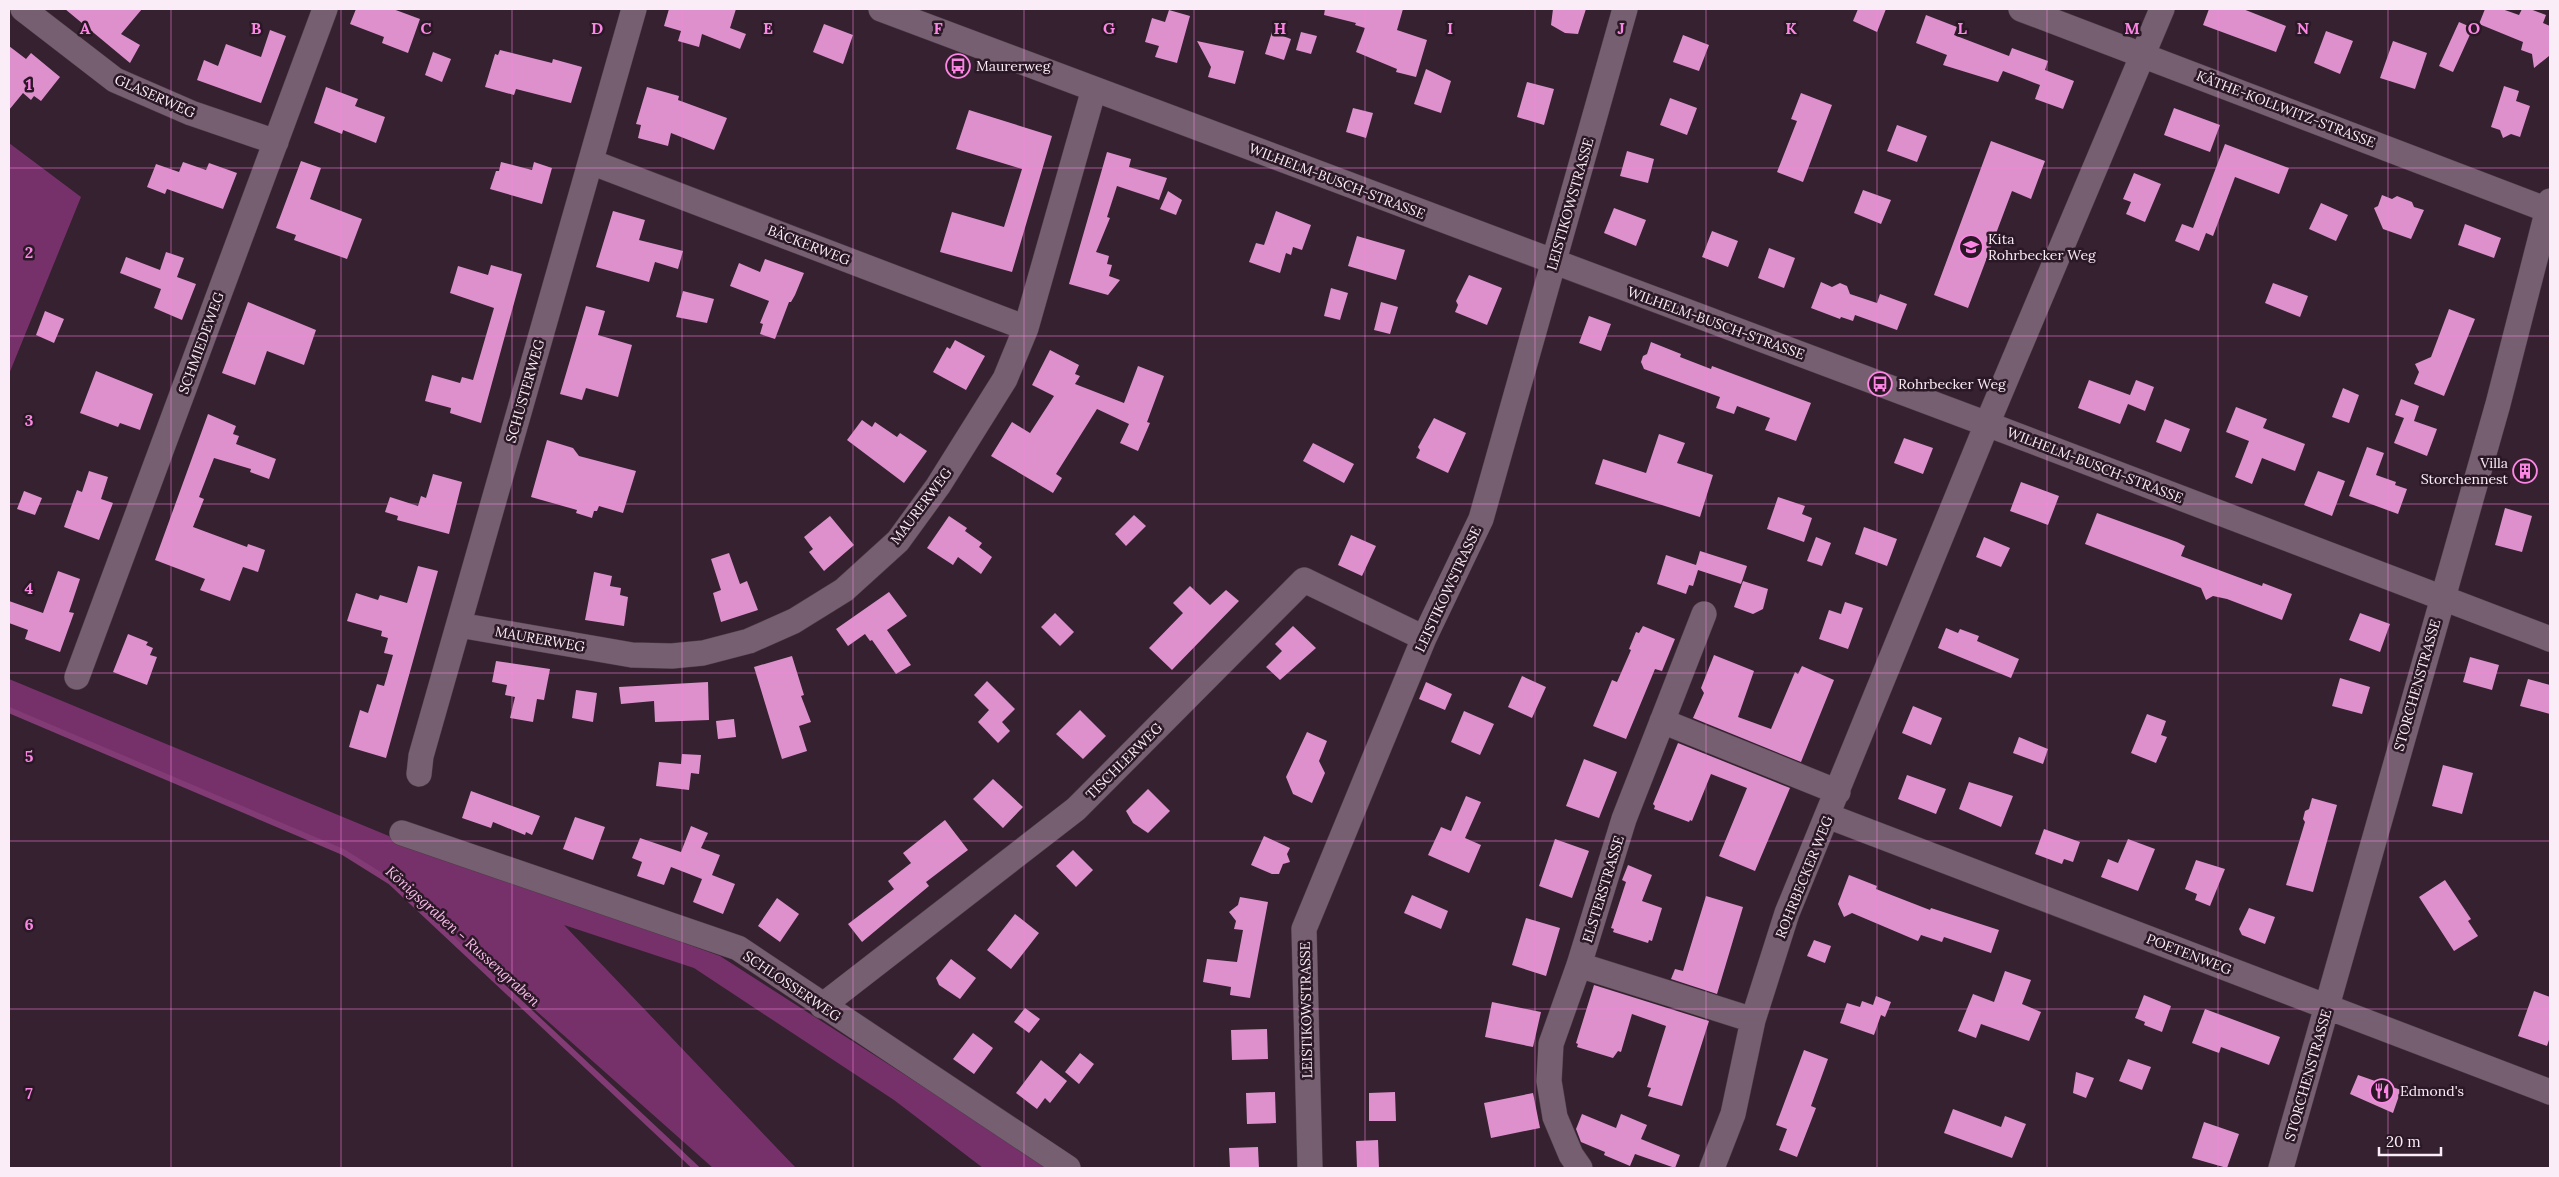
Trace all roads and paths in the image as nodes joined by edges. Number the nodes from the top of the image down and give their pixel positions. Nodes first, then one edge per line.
1 (23, 9) edge
2 (325, 9) edge
3 (634, 9) edge
4 (881, 9) edge
5 (1625, 9) edge
6 (2021, 9) edge
7 (2162, 9) edge
8 (2142, 54) junction
9 (1094, 89) junction
10 (276, 142) junction
11 (591, 162) junction
12 (2549, 207) edge
13 (1554, 262) junction
14 (1026, 328) junction
15 (1987, 424) junction
16 (2442, 598) junction
17 (1704, 614) dead end
18 (460, 625) junction
19 (1424, 638) junction
20 (2550, 639) edge
21 (77, 677) dead end
22 (1662, 721) junction
23 (419, 774) dead end
24 (1838, 792) junction
25 (1828, 816) junction
26 (402, 833) dead end
27 (1579, 965) junction
28 (822, 1006) junction
29 (2328, 1007) junction
30 (1753, 1020) junction
31 (2550, 1092) edge
32 (1068, 1168) edge
33 (1310, 1168) edge
34 (1580, 1168) edge
35 (1712, 1168) edge
36 (2281, 1168) edge

1 - 10 street, GLASERWEG
2 - 10 street, SCHMIEDEWEG
3 - 11 street, SCHUSTERWEG
4 - 9 street, WILHELM-BUSCH-STRASSE
5 - 13 street, LEISTIKOWSTRASSE
6 - 8 street, KÄTHE-KOLLWITZ-STRASSE
7 - 8 street, ROHRBECKER WEG
8 - 12 street, KÄTHE-KOLLWITZ-STRASSE
8 - 15 street, ROHRBECKER WEG
9 - 13 street, WILHELM-BUSCH-STRASSE
9 - 14 street, MAURERWEG
10 - 21 street, SCHMIEDEWEG
11 - 14 street, BÄCKERWEG
11 - 18 street, SCHUSTERWEG
12 - 16 street, STORCHENSTRASSE
13 - 15 street, WILHELM-BUSCH-STRASSE
13 - 19 street, LEISTIKOWSTRASSE
14 - 18 street, MAURERWEG
15 - 16 street, WILHELM-BUSCH-STRASSE
15 - 24 street, ROHRBECKER WEG
16 - 20 street, WILHELM-BUSCH-STRASSE
16 - 29 street, STORCHENSTRASSE
17 - 22 street, ELSTERSTRASSE
18 - 23 street, SCHUSTERWEG
19 - 28 street, TISCHLERWEG
19 - 33 street, LEISTIKOWSTRASSE
22 - 24 street
22 - 27 street, ELSTERSTRASSE
24 - 25 street, ROHRBECKER WEG
25 - 29 street, POETENWEG
25 - 30 street, ROHRBECKER WEG
26 - 28 street, SCHLOSSERWEG
27 - 30 street
27 - 34 street, ELSTERSTRASSE
28 - 32 street, SCHLOSSERWEG
29 - 31 street, POETENWEG
29 - 36 street, STORCHENSTRASSE
30 - 35 street, ROHRBECKER WEG

